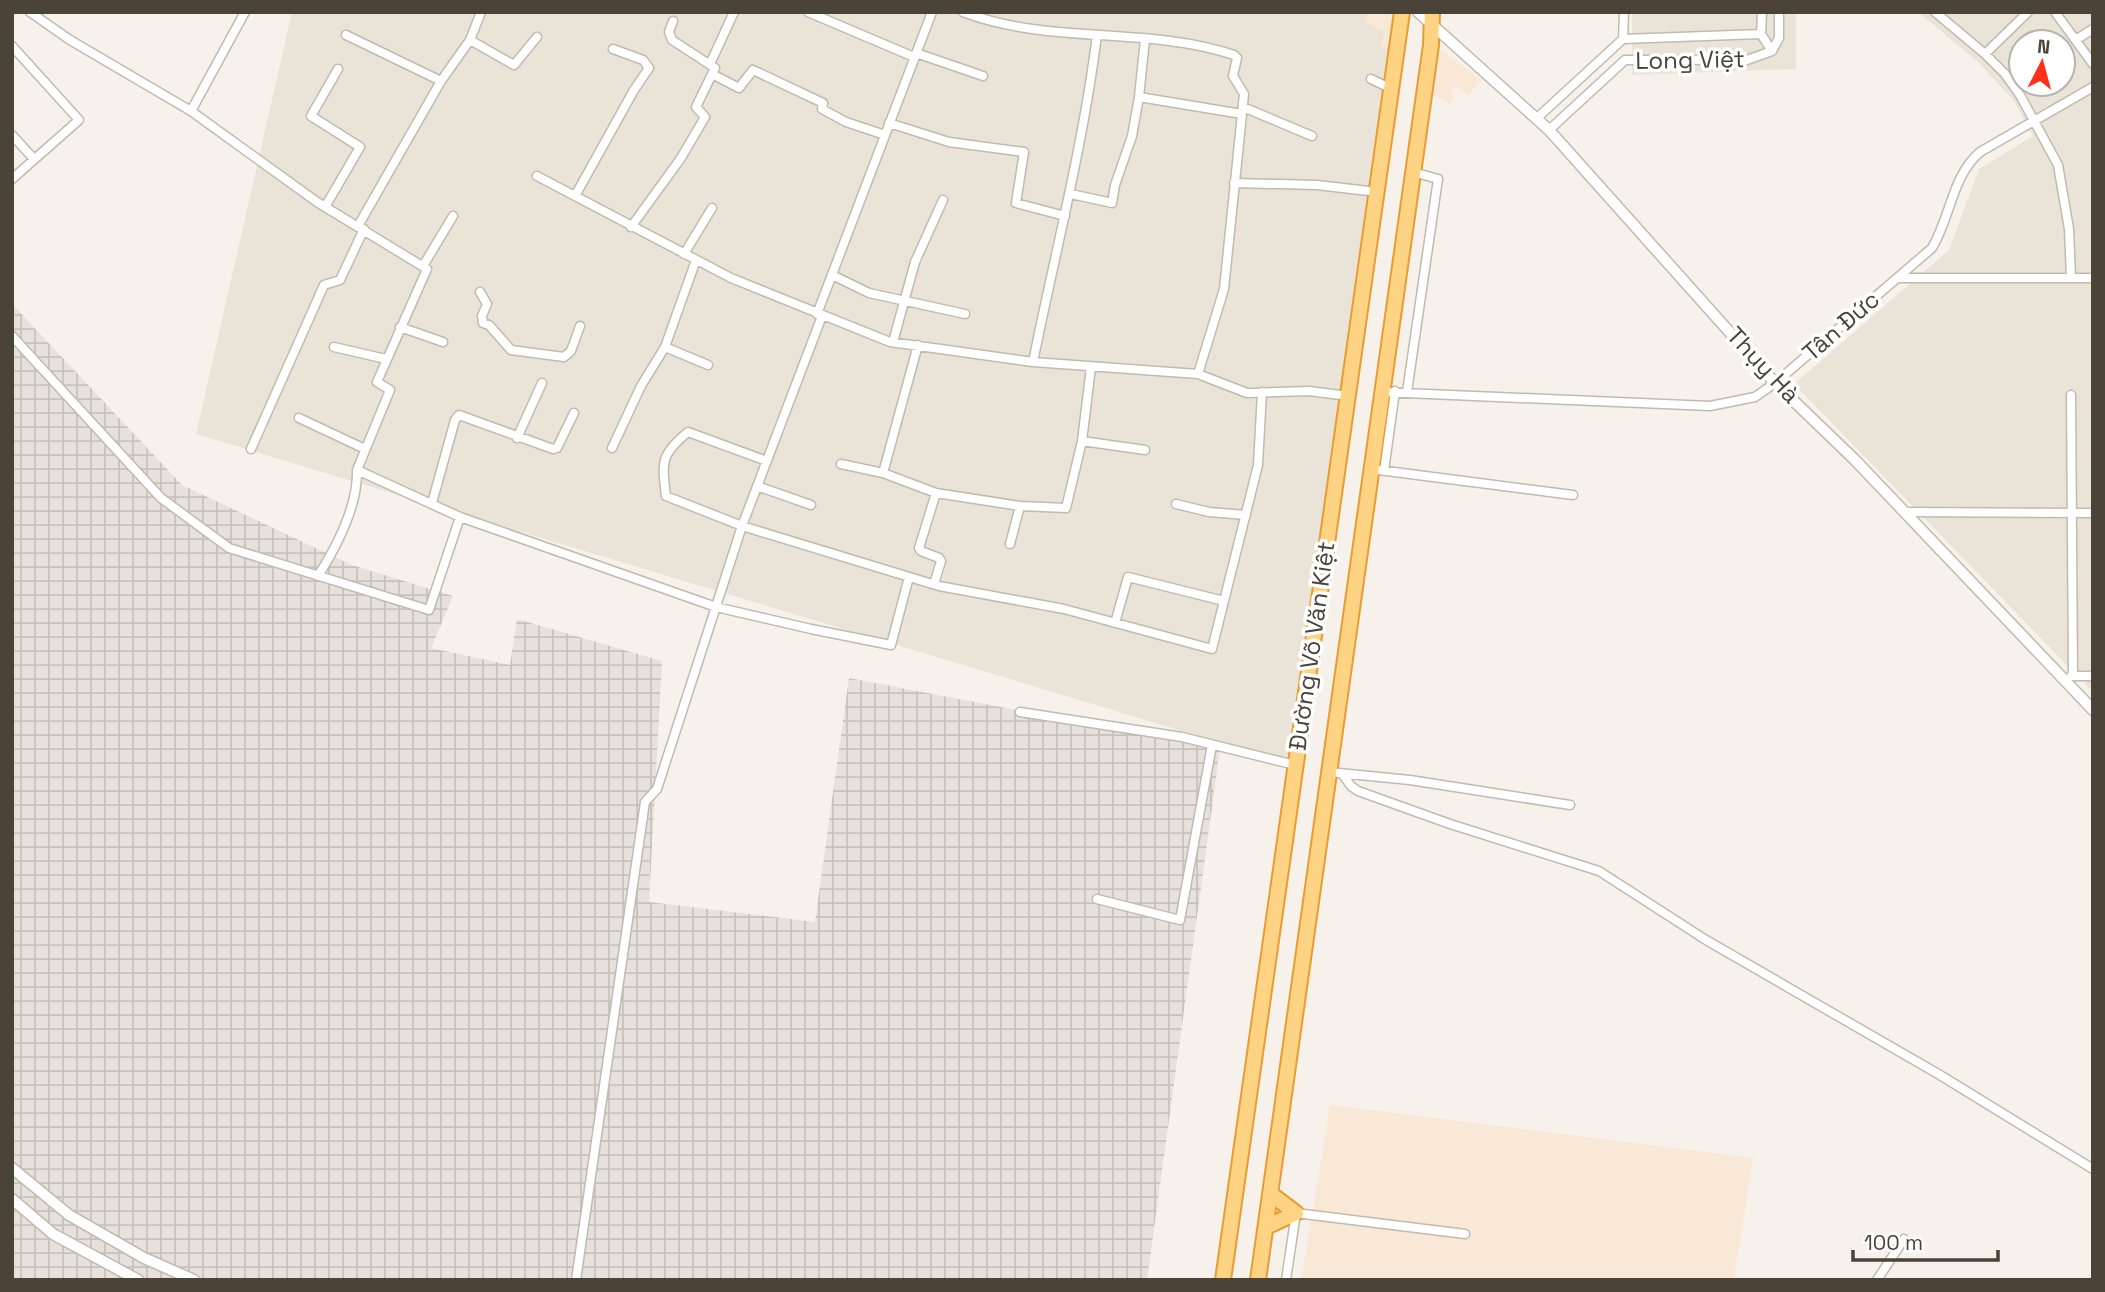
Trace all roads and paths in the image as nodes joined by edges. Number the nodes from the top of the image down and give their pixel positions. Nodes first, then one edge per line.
1 (30, 12) edge
2 (245, 12) edge
3 (481, 12) edge
4 (734, 12) edge
5 (808, 12) edge
6 (932, 12) edge
7 (963, 12) edge
8 (1402, 12) edge
9 (1418, 12) edge
10 (1623, 12) edge
11 (1762, 12) edge
12 (1779, 12) edge
13 (1935, 12) edge
14 (2028, 12) edge
15 (2055, 12) edge
16 (1431, 18) edge
17 (673, 21) dead end
18 (2068, 28) edge
19 (2093, 29) edge
20 (1761, 34) junction
21 (346, 35) dead end
22 (1097, 35) junction
23 (537, 37) dead end
24 (1145, 39) junction
25 (1623, 39) junction
26 (2077, 39) joint
27 (470, 40) junction
28 (12, 46) edge
29 (613, 49) dead end
30 (1772, 51) junction
31 (1985, 54) junction
32 (915, 55) junction
33 (710, 64) junction
34 (2093, 64) edge
35 (338, 69) dead end
36 (712, 74) junction
37 (983, 76) dead end
38 (1371, 79) dead end
39 (441, 81) junction
40 (2093, 87) edge
41 (1392, 89) junction
42 (1139, 97) junction
43 (191, 111) junction
44 (1242, 111) junction
45 (1537, 118) junction
46 (2034, 120) junction
47 (889, 123) junction
48 (1549, 130) junction
49 (12, 135) edge
50 (885, 135) junction
51 (1311, 136) dead end
52 (34, 159) junction
53 (1413, 172) junction
54 (537, 176) dead end
55 (12, 179) edge
56 (1234, 183) junction
57 (1377, 192) junction
58 (1071, 194) junction
59 (575, 196) junction
60 (943, 200) dead end
61 (325, 206) junction
62 (712, 208) dead end
63 (453, 216) dead end
64 (1065, 216) junction
65 (631, 226) junction
66 (361, 228) junction
67 (684, 254) junction
68 (696, 260) junction
69 (423, 266) junction
70 (832, 275) junction
71 (2071, 277) junction
72 (1898, 278) junction
73 (2093, 278) edge
74 (480, 292) dead end
75 (903, 301) junction
76 (965, 314) dead end
77 (820, 315) junction
78 (580, 326) dead end
79 (400, 327) junction
80 (12, 336) edge
81 (443, 342) dead end
82 (893, 342) junction
83 (918, 345) junction
84 (334, 347) dead end
85 (665, 347) junction
86 (386, 359) junction
87 (1033, 362) junction
88 (708, 365) dead end
89 (1091, 367) junction
90 (1198, 374) junction
91 (542, 383) dead end
92 (1776, 383) junction
93 (1388, 391) junction
94 (1262, 392) junction
95 (1407, 392) junction
96 (2071, 395) dead end
97 (1348, 396) junction
98 (574, 414) dead end
99 (299, 418) dead end
100 (517, 438) junction
101 (1082, 441) junction
102 (612, 448) dead end
103 (251, 449) dead end
104 (365, 449) junction
105 (1145, 450) dead end
106 (767, 461) junction
107 (841, 464) dead end
108 (357, 470) junction
109 (1378, 470) junction
110 (883, 473) junction
111 (757, 486) junction
112 (936, 493) junction
113 (1573, 495) dead end
114 (432, 503) junction
115 (811, 505) dead end
116 (1176, 505) dead end
117 (1020, 506) junction
118 (1904, 512) junction
119 (2071, 513) junction
120 (2093, 513) edge
121 (1246, 515) junction
122 (460, 517) junction
123 (742, 526) junction
124 (1010, 544) dead end
125 (318, 576) junction
126 (909, 577) junction
127 (934, 584) junction
128 (1224, 601) junction
129 (716, 607) junction
130 (1115, 623) junction
131 (2059, 676) junction
132 (2073, 676) junction
133 (2093, 676) edge
134 (2093, 710) edge
135 (1020, 712) dead end
136 (1212, 745) junction
137 (1295, 765) junction
138 (1336, 774) junction
139 (1570, 806) dead end
140 (1097, 899) dead end
141 (12, 1168) edge
142 (2093, 1170) edge
143 (1275, 1197) junction
144 (12, 1199) edge
145 (1296, 1213) junction
146 (1271, 1225) junction
147 (1465, 1234) dead end
148 (1904, 1239) dead end
149 (138, 1280) edge
150 (194, 1280) edge
151 (576, 1280) edge
152 (1223, 1280) edge
153 (1258, 1280) edge
154 (1268, 1280) edge
155 (1286, 1280) edge
156 (1877, 1280) edge

1 - 43 street
2 - 43 street
3 - 27 street
4 - 33 street
5 - 32 street
6 - 32 street
7 - 22 street
8 - 41 highway, Đường Võ Văn Kiệt
9 - 16 street, Thụy Hà
10 - 25 street
11 - 20 street, Long Việt
12 - 30 street, Long Việt
13 - 31 street
14 - 31 street
15 - 18 street
16 - 45 street, Thụy Hà
16 - 53 highway, Đường Võ Văn Kiệt
17 - 33 street
19 - 26 street
20 - 25 street, Long Việt
20 - 30 street
21 - 39 street
22 - 24 street
22 - 58 street
23 - 27 street
24 - 42 street
24 - 44 street
25 - 45 street, Long Việt
26 - 34 street
27 - 39 street
28 - 52 street
29 - 59 street
30 - 48 street, Long Việt
31 - 46 street
32 - 37 street
32 - 47 street
33 - 36 street
35 - 61 street
36 - 50 street
36 - 65 street
38 - 41 street
39 - 66 street
40 - 46 street, Tân Đức
41 - 57 highway, Đường Võ Văn Kiệt
42 - 44 street
42 - 58 street
43 - 61 street
44 - 51 street
44 - 56 street
45 - 48 street, Thụy Hà
46 - 71 street
46 - 72 street, Tân Đức
47 - 50 street
47 - 64 street
48 - 92 street, Thụy Hà
49 - 52 street
50 - 70 street
52 - 55 street
53 - 93 highway, Đường Võ Văn Kiệt
53 - 95 street
54 - 59 street
56 - 57 street
56 - 90 street
57 - 97 highway, Đường Võ Văn Kiệt
58 - 64 street
59 - 65 street
60 - 75 street
61 - 66 street
62 - 67 street
63 - 69 street
64 - 87 street
65 - 67 street
66 - 69 street
66 - 103 street
67 - 68 street
68 - 77 street
68 - 85 street
69 - 79 street
70 - 75 street
70 - 77 street
71 - 72 street
71 - 73 street
72 - 92 street, Tân Đức
74 - 78 street
75 - 76 street
75 - 82 street
77 - 82 street
77 - 106 street
79 - 81 street
79 - 86 street
80 - 125 street
82 - 83 street
83 - 87 street
83 - 110 street
84 - 86 street
85 - 88 street
85 - 102 street
86 - 104 street
87 - 89 street
89 - 90 street
89 - 101 street
90 - 94 street
91 - 100 street
92 - 95 street, Tân Đức
92 - 118 street, Thụy Hà
93 - 95 street, Tân Đức
93 - 109 highway, Đường Võ Văn Kiệt
94 - 97 street
94 - 121 street
96 - 119 street
97 - 137 highway, Đường Võ Văn Kiệt
98 - 100 street
99 - 104 street
100 - 114 street
101 - 105 street
101 - 117 street
104 - 108 street
106 - 111 street
106 - 123 street
107 - 110 street
108 - 114 street
108 - 125 street
109 - 113 street
109 - 138 highway, Đường Võ Văn Kiệt
110 - 112 street
111 - 115 street
111 - 123 street
112 - 117 street
112 - 127 street
114 - 122 street
116 - 121 street
117 - 124 street
118 - 119 street
118 - 131 street, Thụy Hà
119 - 120 street
119 - 132 street
121 - 128 street
122 - 125 street
122 - 129 street
123 - 126 street
123 - 129 street
126 - 127 street
126 - 129 street
127 - 130 street
128 - 130 street
128 - 130 street
129 - 151 street
131 - 132 street
131 - 134 street, Thụy Hà
132 - 133 street
135 - 136 street
136 - 137 street
136 - 140 street
137 - 152 highway, Đường Võ Văn Kiệt
138 - 139 street
138 - 142 street
138 - 143 highway, Đường Võ Văn Kiệt
141 - 150 street
143 - 145 highway
143 - 146 highway, Đường Võ Văn Kiệt
144 - 149 street
145 - 146 highway
145 - 147 street
145 - 155 street
146 - 153 highway, Đường Võ Văn Kiệt
146 - 154 highway
148 - 156 street

